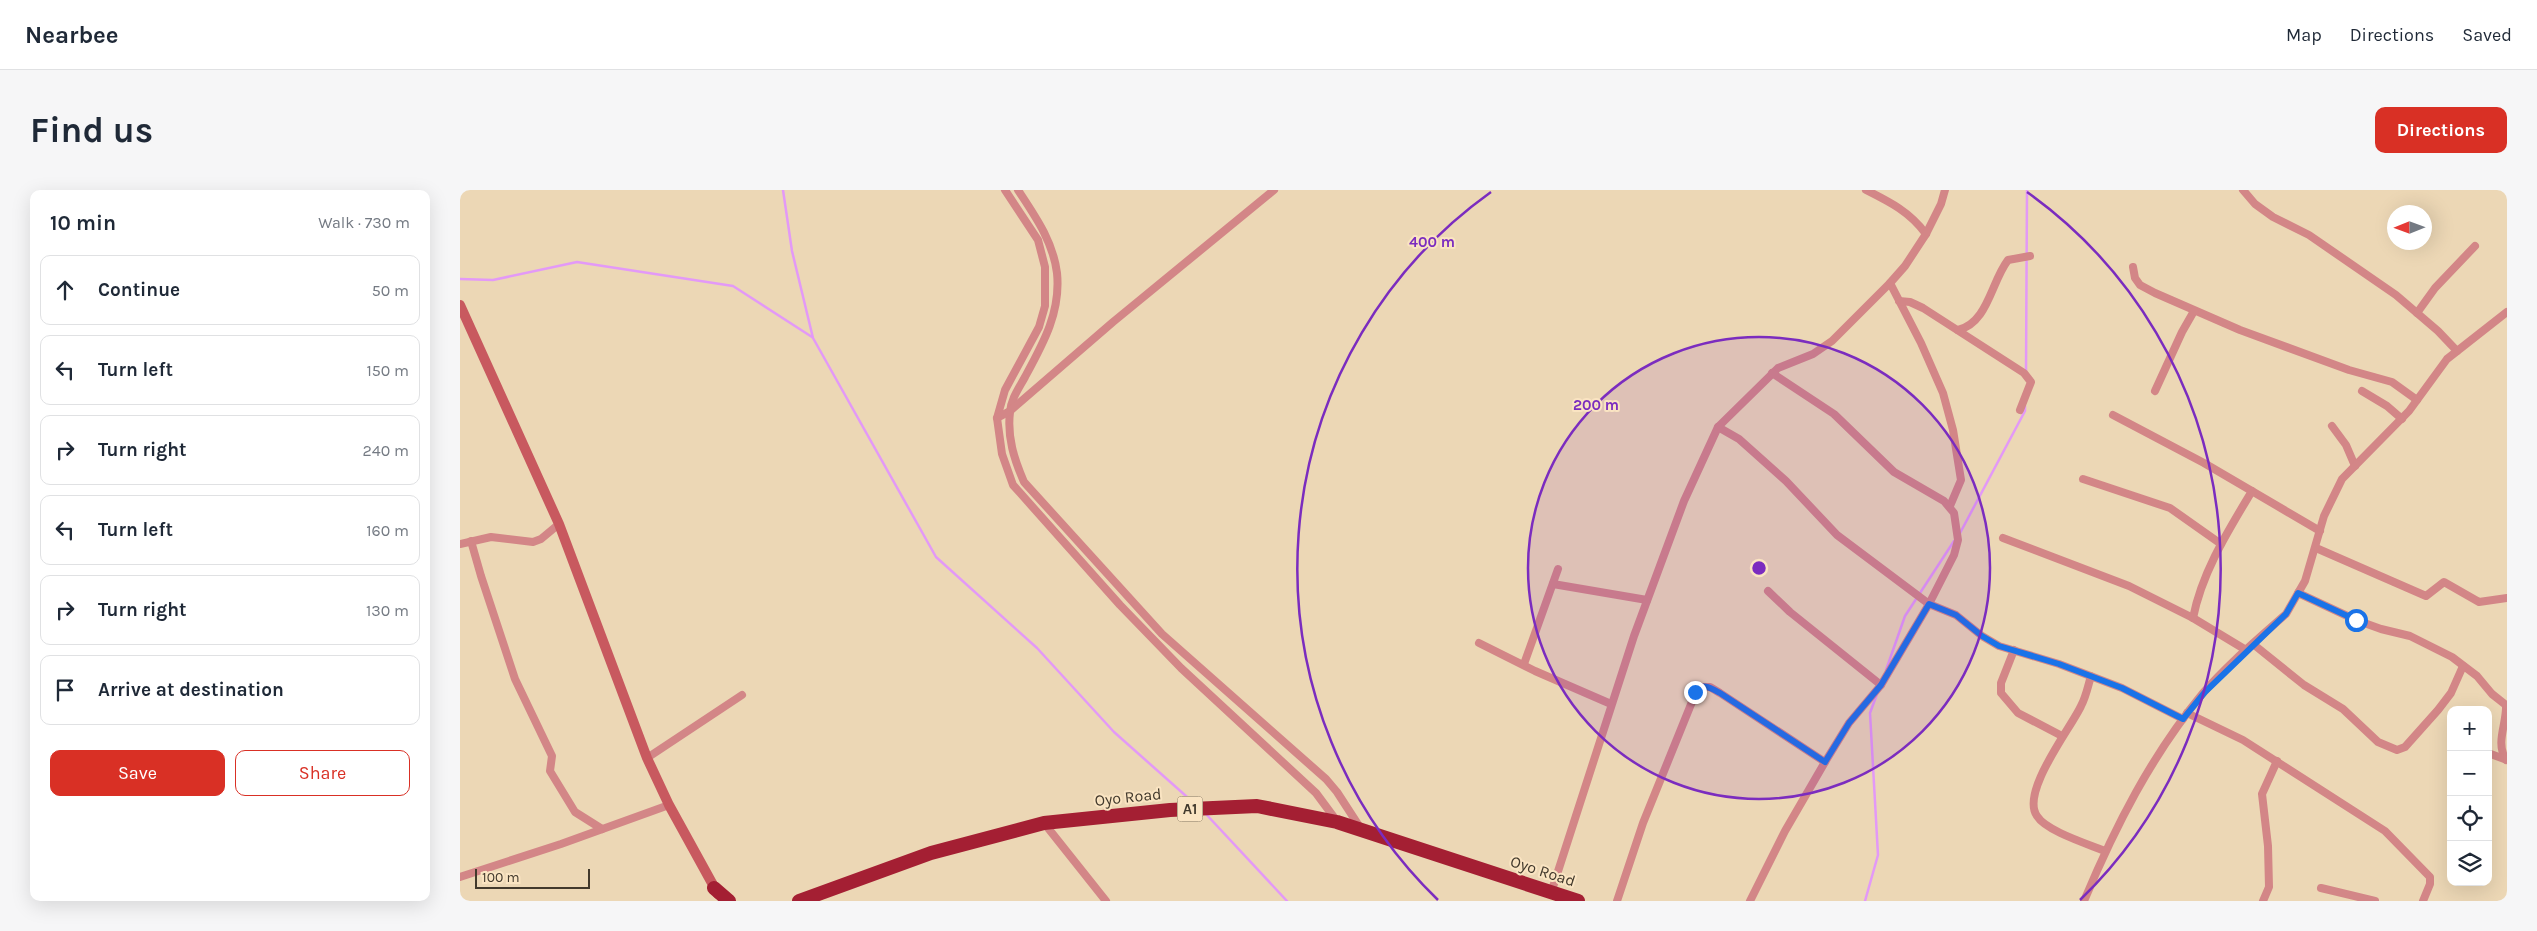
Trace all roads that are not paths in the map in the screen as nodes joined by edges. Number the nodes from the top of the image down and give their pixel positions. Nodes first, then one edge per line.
1 (1005, 190) edge
2 (1018, 190) edge
3 (1274, 190) edge
4 (1866, 190) edge
5 (1945, 190) edge
6 (2242, 190) edge
7 (1926, 234) junction
8 (2475, 246) dead end
9 (2030, 256) dead end
10 (2133, 267) dead end
11 (1890, 283) junction
12 (1899, 301) junction
13 (460, 305) edge
14 (2194, 311) junction
15 (2507, 312) edge
16 (2416, 314) junction
17 (1958, 330) junction
18 (2457, 351) junction
19 (1772, 373) junction
20 (2155, 391) dead end
21 (2362, 391) dead end
22 (2417, 400) junction
23 (2020, 410) dead end
24 (1010, 411) junction
25 (2113, 415) dead end
26 (997, 418) junction
27 (2402, 419) junction
28 (1718, 426) junction
29 (2332, 426) dead end
30 (2354, 466) junction
31 (2083, 479) dead end
32 (2252, 491) junction
33 (1950, 506) junction
34 (559, 524) junction
35 (2320, 531) junction
36 (2003, 538) dead end
37 (472, 541) junction
38 (460, 544) edge
39 (2221, 544) junction
40 (2316, 548) junction
41 (1558, 569) dead end
42 (1553, 584) junction
43 (1768, 591) dead end
44 (2298, 593) junction
45 (2507, 598) edge
46 (1647, 600) junction
47 (1926, 602) junction
48 (2193, 618) junction
49 (1479, 643) dead end
50 (2253, 644) junction
51 (2014, 650) junction
52 (2246, 650) junction
53 (1524, 664) junction
54 (2464, 666) junction
55 (2091, 676) junction
56 (1881, 685) junction
57 (742, 695) dead end
58 (1611, 704) junction
59 (2185, 716) junction
60 (2062, 736) junction
61 (2492, 755) edge
62 (647, 758) junction
63 (2506, 760) edge
64 (2277, 761) junction
65 (1825, 762) junction
66 (669, 805) junction
67 (1336, 822) junction
68 (1044, 823) junction
69 (602, 829) junction
70 (1361, 829) junction
71 (2105, 852) junction
72 (460, 877) edge
73 (2321, 888) dead end
74 (1551, 893) junction
75 (714, 894) edge
76 (723, 901) edge
77 (729, 901) edge
78 (799, 901) edge
79 (1106, 901) edge
80 (1578, 901) edge
81 (1617, 901) edge
82 (1750, 901) edge
83 (2084, 901) edge
84 (2263, 901) edge
85 (2375, 901) edge
86 (2423, 901) edge

1 - 26 street
2 - 24 street
3 - 24 street
4 - 7 street
5 - 7 street
6 - 16 street
7 - 11 street
8 - 16 street
9 - 17 street
10 - 14 street
11 - 12 street
11 - 19 street
12 - 17 street
12 - 33 street
13 - 34 street
14 - 20 street
14 - 22 street
15 - 18 street
16 - 18 street
17 - 23 street
18 - 22 street
19 - 28 street
19 - 33 street
21 - 27 street
22 - 27 street
24 - 26 street
24 - 70 street
25 - 32 street
26 - 67 street
27 - 30 street
28 - 46 street
28 - 47 street
29 - 30 street
30 - 35 street
31 - 39 street
32 - 35 street
32 - 39 street
33 - 47 street
34 - 37 street
34 - 62 street
35 - 40 street
36 - 48 street
37 - 38 street
37 - 69 street
39 - 48 street
40 - 44 street
40 - 45 street
41 - 42 street
42 - 46 street
42 - 53 street
43 - 56 street
44 - 50 street
44 - 54 street
46 - 58 street
47 - 51 street
47 - 56 street
48 - 52 street
49 - 53 street
50 - 52 street
50 - 54 street
51 - 55 street
51 - 60 street
52 - 59 street
53 - 58 street
54 - 63 street
55 - 59 street
55 - 60 street
56 - 65 street
57 - 62 street
58 - 74 street
59 - 64 street
59 - 71 street
60 - 71 street
61 - 63 street
62 - 66 street
64 - 84 street
64 - 86 street
65 - 81 street
65 - 82 street
66 - 69 street
66 - 75 street
67 - 68 highway, Oyo Road / A1
67 - 70 highway, Oyo Road / A1
68 - 78 highway, Oyo Road / A1
68 - 79 street
69 - 72 street
70 - 74 highway, Oyo Road / A1
71 - 83 street
73 - 85 street
74 - 80 highway, Oyo Road / A1
75 - 76 street
75 - 77 highway

